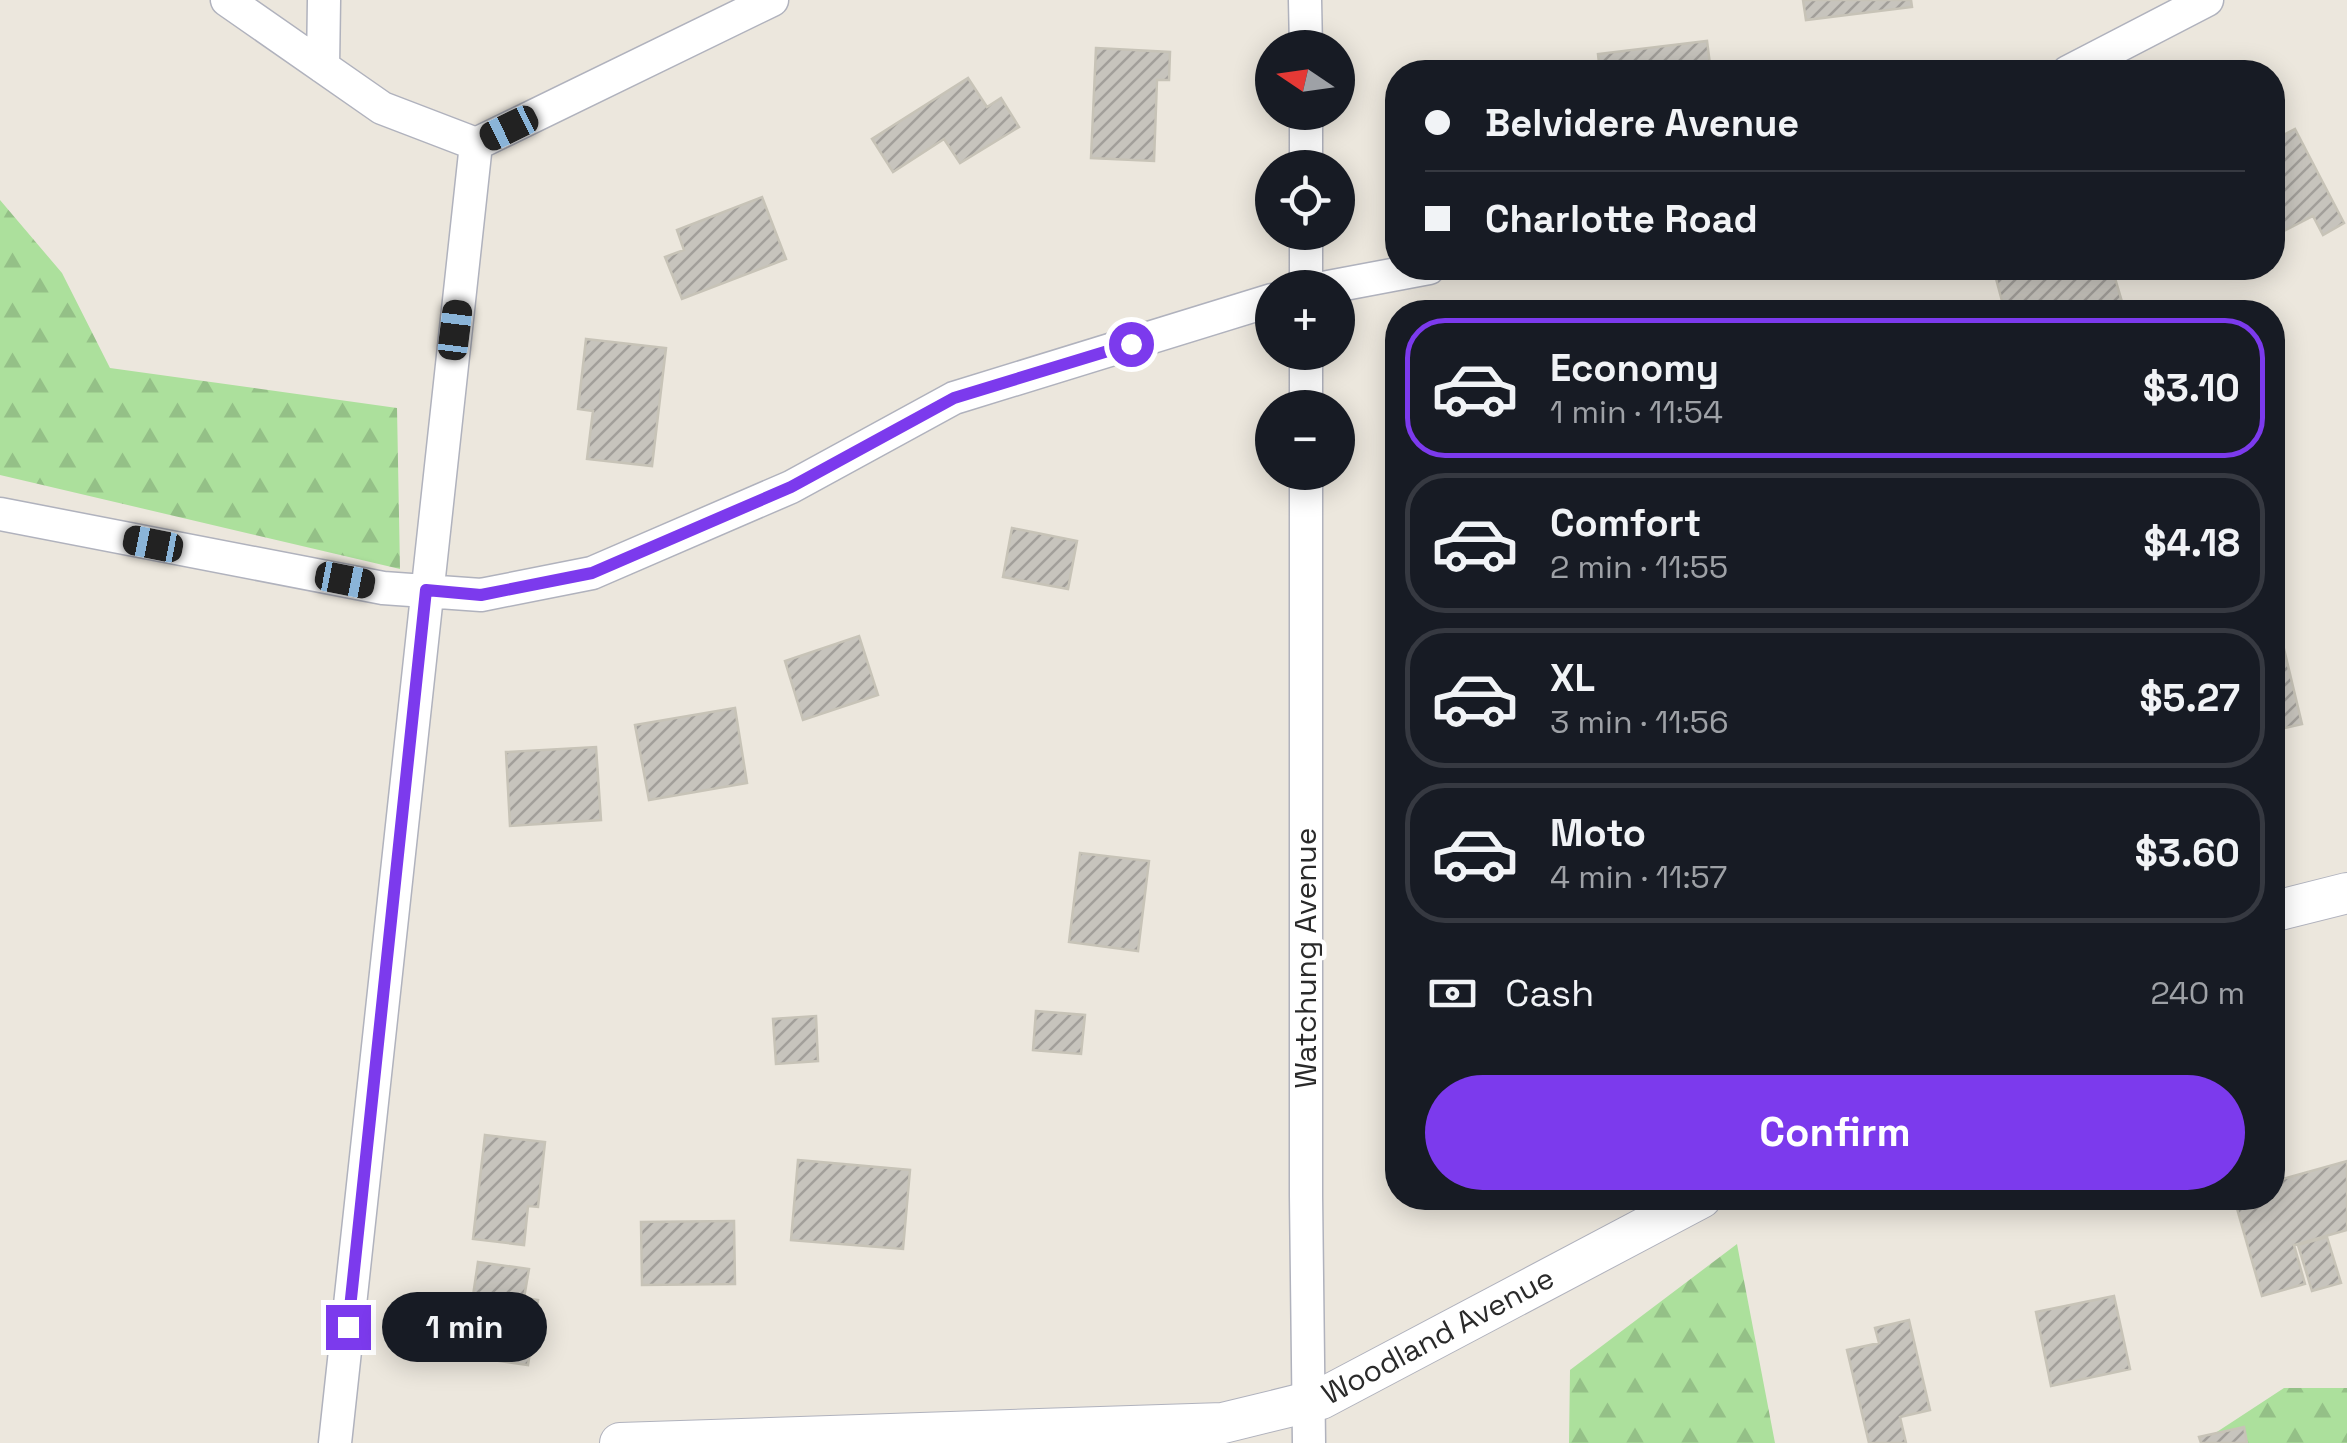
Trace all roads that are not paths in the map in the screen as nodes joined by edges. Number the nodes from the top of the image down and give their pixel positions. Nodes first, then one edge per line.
1 (227, 0) edge
2 (324, 0) edge
3 (772, 0) edge
4 (1306, 0) edge
5 (2207, 0) edge
6 (1306, 30) edge
7 (2091, 60) edge
8 (323, 67) junction
9 (476, 144) junction
10 (1385, 276) edge
11 (1355, 282) edge
12 (1255, 305) edge
13 (1306, 490) edge
14 (0, 514) edge
15 (426, 590) junction
16 (2347, 892) edge
17 (2285, 909) edge
18 (1680, 1210) edge
19 (1309, 1423) edge
20 (335, 1443) edge
21 (620, 1443) edge

1 - 8 street
2 - 8 street
3 - 9 street
4 - 6 street
5 - 7 street
8 - 9 street
9 - 15 street
10 - 11 street
12 - 15 street
13 - 19 street, Watchung Avenue
14 - 15 street
15 - 20 street
16 - 17 street
18 - 19 street, Woodland Avenue
19 - 21 street, Woodland Avenue

